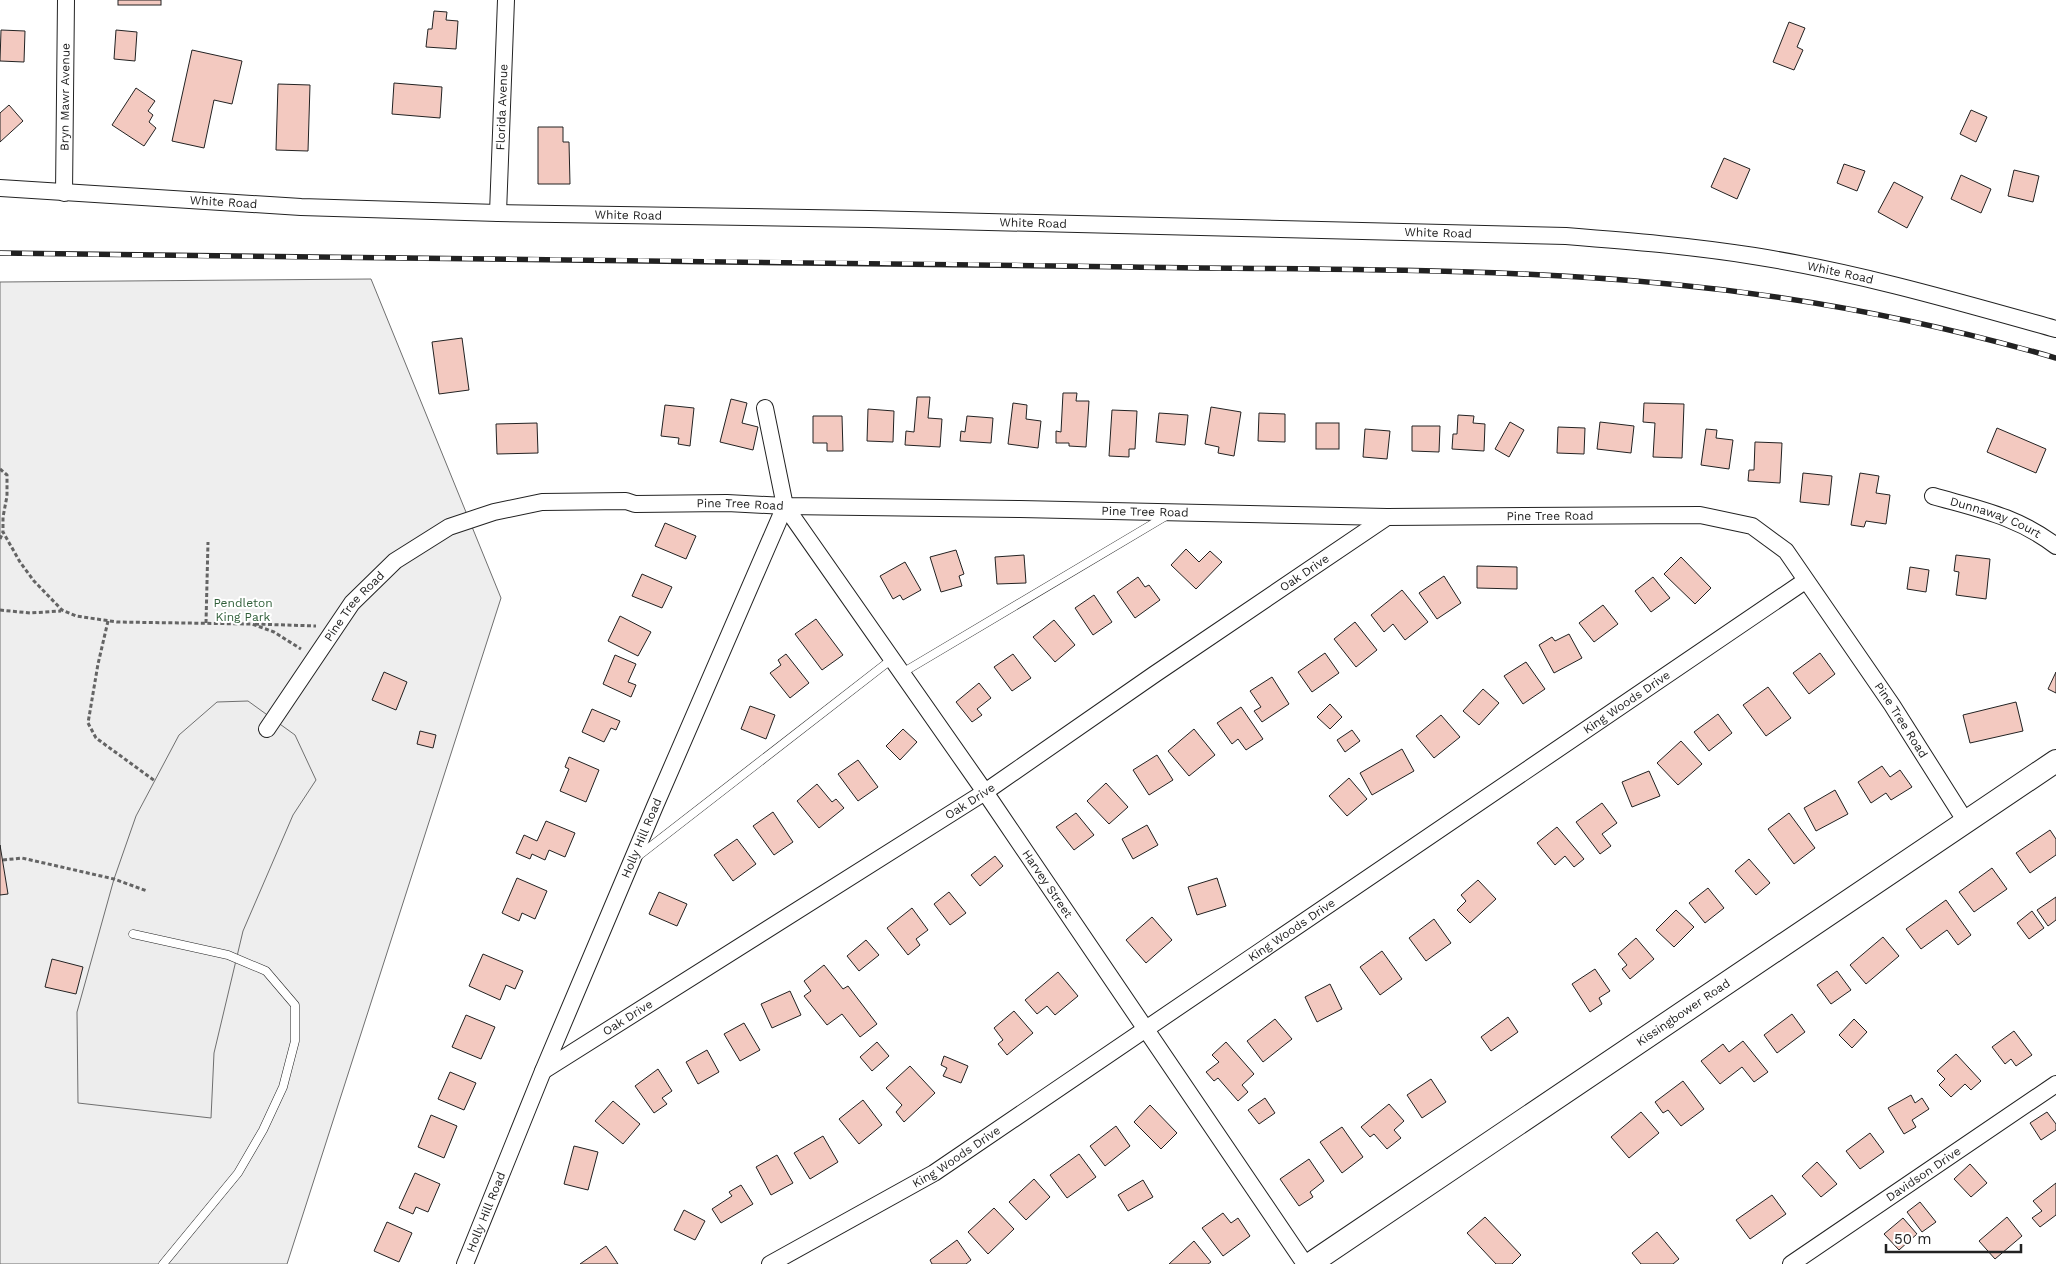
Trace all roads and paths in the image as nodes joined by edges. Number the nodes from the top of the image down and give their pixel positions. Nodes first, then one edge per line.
1 (66, 0) edge
2 (506, 0) edge
3 (0, 188) edge
4 (64, 193) junction
5 (498, 213) junction
6 (2056, 329) edge
7 (765, 408) dead end
8 (0, 469) edge
9 (1932, 496) dead end
10 (785, 506) junction
11 (1172, 512) junction
12 (1387, 517) junction
13 (3, 532) junction
14 (0, 539) edge
15 (208, 542) dead end
16 (2056, 546) edge
17 (1805, 581) junction
18 (0, 610) edge
19 (62, 610) junction
20 (108, 621) junction
21 (206, 623) junction
22 (252, 624) junction
23 (335, 626) junction
24 (314, 658) junction
25 (892, 659) junction
26 (902, 673) junction
27 (267, 729) dead end
28 (2056, 761) edge
29 (155, 781) dead end
30 (985, 792) junction
31 (1966, 822) junction
32 (3, 860) dead end
33 (631, 863) junction
34 (147, 891) dead end
35 (133, 934) dead end
36 (1146, 1028) junction
37 (543, 1071) junction
38 (2056, 1084) edge
39 (164, 1264) edge
40 (465, 1264) edge
41 (770, 1264) edge
42 (1305, 1264) edge
43 (1310, 1264) edge
44 (1790, 1264) edge

1 - 4 street, Bryn Mawr Avenue
2 - 5 street, Florida Avenue
3 - 4 street, White Road
4 - 5 street, White Road
5 - 6 street, White Road
7 - 10 street
8 - 13 path
9 - 16 street, Dunnaway Court
10 - 11 street, Pine Tree Road
10 - 23 street, Pine Tree Road
10 - 25 street, Harvey Street
10 - 33 street, Holly Hill Road
11 - 12 street, Pine Tree Road
11 - 26 lane
12 - 17 street, Pine Tree Road
12 - 30 street, Oak Drive
13 - 14 path
13 - 19 path
15 - 21 path
17 - 31 street, Pine Tree Road
17 - 36 street, King Woods Drive
18 - 19 path
19 - 20 path
20 - 21 path
20 - 29 path
21 - 22 path
22 - 23 path
22 - 24 path
23 - 24 street, Pine Tree Road
24 - 27 street, Pine Tree Road
25 - 26 street, Harvey Street
25 - 33 lane
26 - 30 street, Harvey Street
28 - 31 street, Kissingbower Road
30 - 36 street, Harvey Street
30 - 37 street, Oak Drive
31 - 43 street, Kissingbower Road
32 - 34 path
33 - 37 street, Holly Hill Road
35 - 39 lane
36 - 41 street, King Woods Drive
36 - 42 street, Harvey Street
37 - 40 street, Holly Hill Road
38 - 44 street, Davidson Drive

